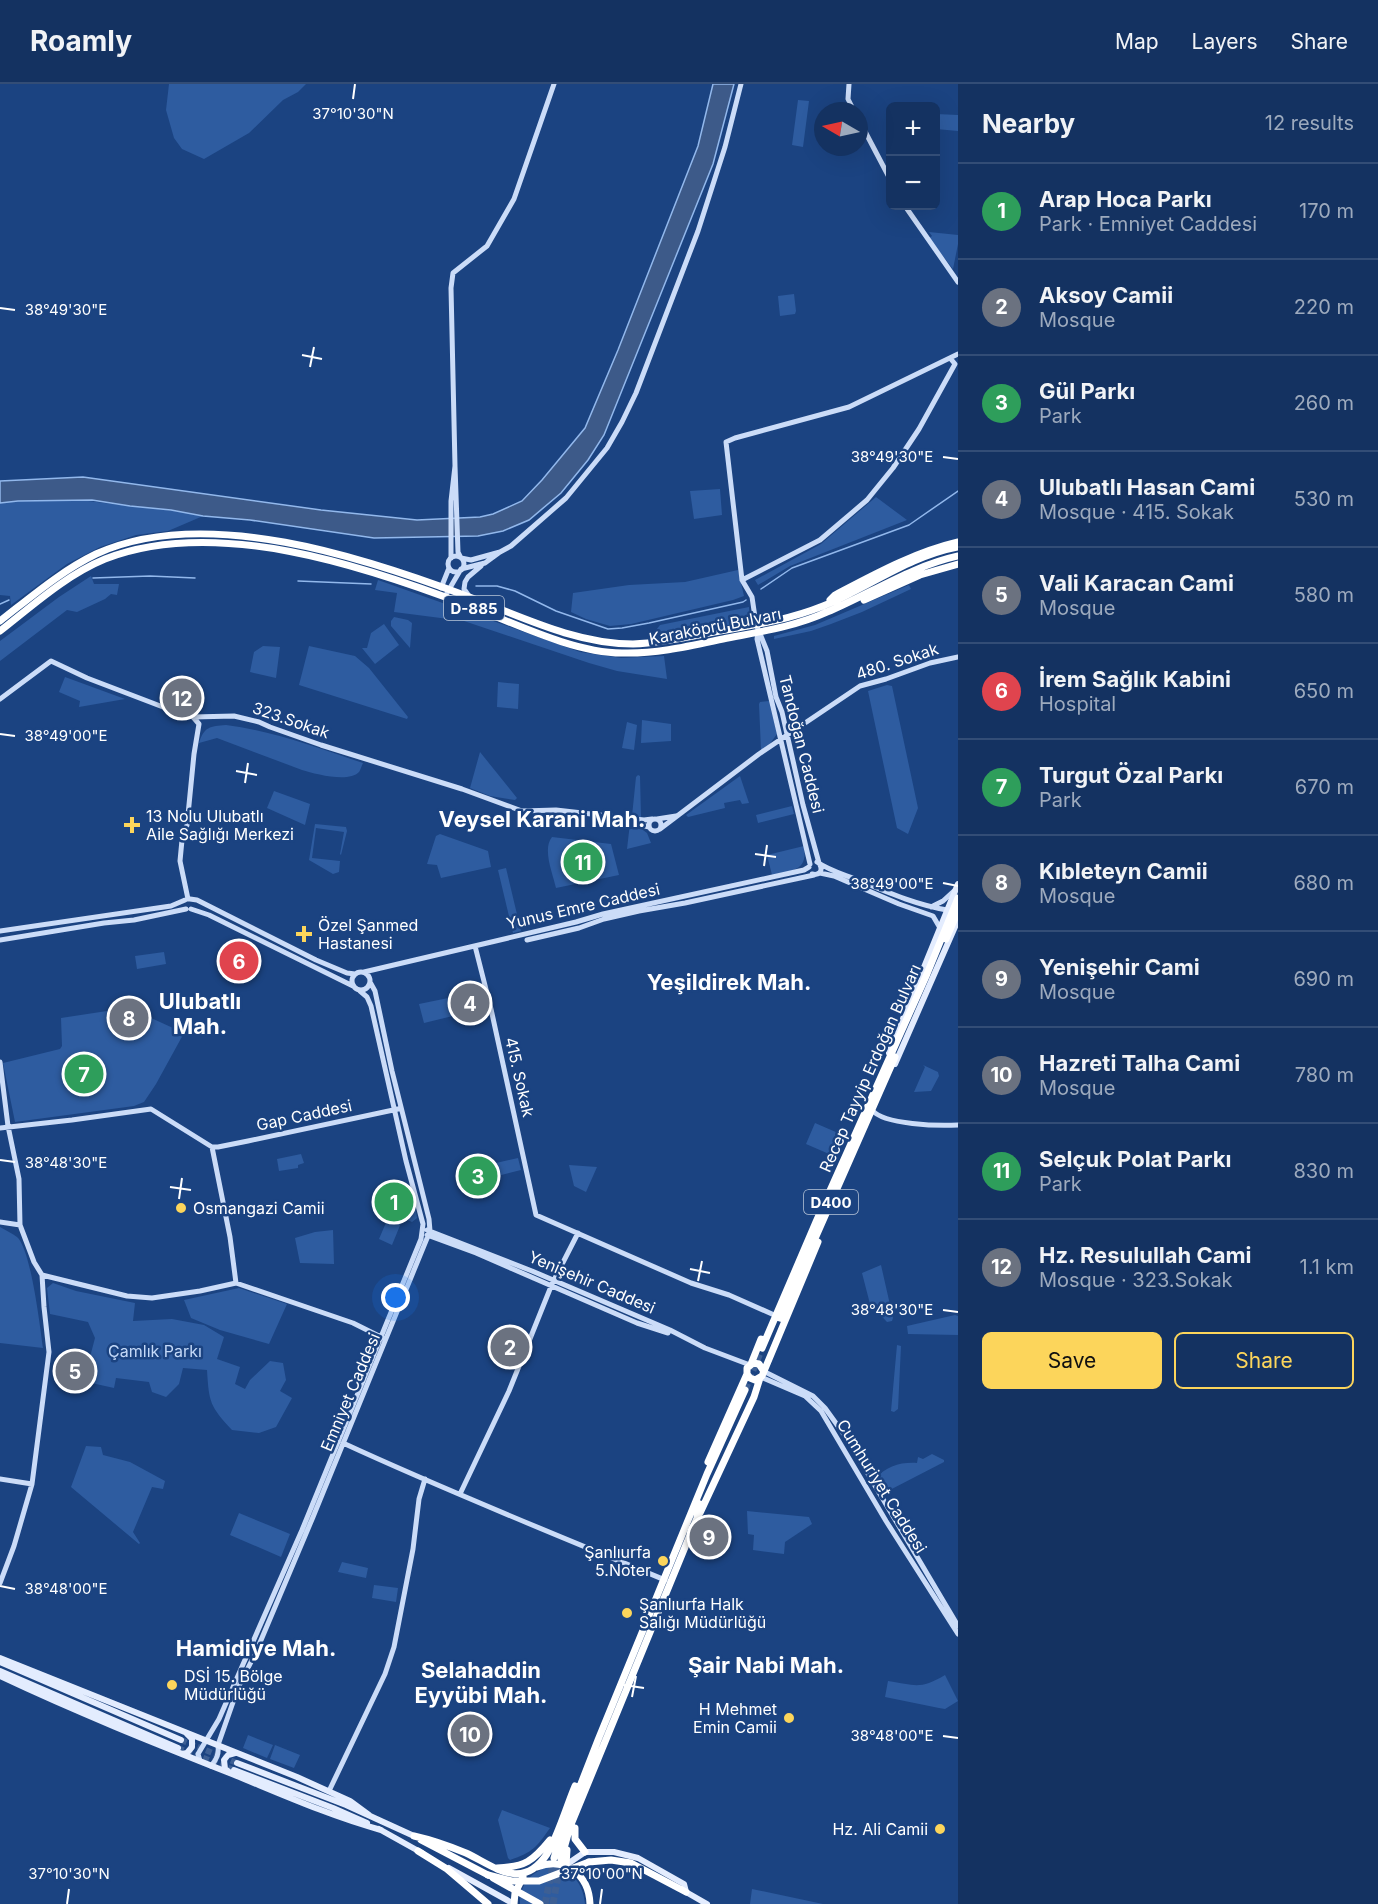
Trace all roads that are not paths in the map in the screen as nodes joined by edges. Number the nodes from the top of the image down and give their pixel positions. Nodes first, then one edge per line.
1 (554, 84) edge
2 (741, 84) edge
3 (849, 84) edge
4 (850, 102) edge
5 (868, 137) edge
6 (886, 170) edge
7 (908, 210) edge
8 (958, 282) edge
9 (958, 354) edge
10 (950, 358) junction
11 (455, 540) junction
12 (958, 542) edge
13 (958, 548) edge
14 (500, 552) junction
15 (958, 556) edge
16 (451, 558) junction
17 (461, 558) junction
18 (485, 563) junction
19 (958, 564) edge
20 (449, 568) junction
21 (461, 569) junction
22 (742, 580) junction
23 (445, 591) junction
24 (471, 598) junction
25 (844, 604) junction
26 (824, 606) junction
27 (0, 621) edge
28 (757, 628) junction
29 (0, 631) edge
30 (958, 657) edge
31 (0, 699) edge
32 (193, 717) junction
33 (784, 738) junction
34 (678, 815) junction
35 (629, 818) junction
36 (655, 819) junction
37 (649, 827) junction
38 (660, 829) junction
39 (820, 864) junction
40 (809, 866) junction
41 (817, 874) junction
42 (957, 887) edge
43 (958, 898) edge
44 (188, 899) junction
45 (929, 907) junction
46 (188, 909) junction
47 (947, 910) junction
48 (958, 911) edge
49 (957, 924) edge
50 (940, 928) junction
51 (0, 932) edge
52 (958, 934) edge
53 (0, 940) edge
54 (527, 940) dead end
55 (949, 940) junction
56 (475, 946) junction
57 (364, 972) junction
58 (355, 974) junction
59 (370, 982) junction
60 (353, 986) junction
61 (360, 991) junction
62 (0, 1062) edge
63 (880, 1085) junction
64 (398, 1109) junction
65 (872, 1110) junction
66 (958, 1125) edge
67 (8, 1126) junction
68 (0, 1128) edge
69 (212, 1147) junction
70 (0, 1222) edge
71 (818, 1224) junction
72 (20, 1225) junction
73 (426, 1232) junction
74 (578, 1233) junction
75 (42, 1275) junction
76 (553, 1282) junction
77 (236, 1283) junction
78 (772, 1314) junction
79 (384, 1339) junction
80 (761, 1349) junction
81 (769, 1357) junction
82 (748, 1369) junction
83 (762, 1374) junction
84 (747, 1391) junction
85 (343, 1443) junction
86 (0, 1479) edge
87 (425, 1479) junction
88 (32, 1484) junction
89 (460, 1494) junction
90 (665, 1580) junction
91 (0, 1583) edge
92 (958, 1626) edge
93 (958, 1634) edge
94 (0, 1660) edge
95 (0, 1671) edge
96 (0, 1676) edge
97 (621, 1694) junction
98 (186, 1733) junction
99 (181, 1740) tunnel mouth
100 (207, 1740) junction
101 (218, 1745) junction
102 (178, 1751) junction
103 (239, 1753) junction
104 (200, 1761) junction
105 (237, 1762) tunnel mouth
106 (211, 1766) junction
107 (233, 1772) junction
108 (329, 1791) junction
109 (369, 1815) junction
110 (574, 1828) junction
111 (556, 1833) junction
112 (414, 1836) junction
113 (418, 1851) junction
114 (585, 1852) junction
115 (557, 1858) tunnel mouth
116 (566, 1865) junction
117 (493, 1868) junction
118 (534, 1868) junction
119 (488, 1875) junction
120 (686, 1892) junction
121 (488, 1904) edge
122 (514, 1904) edge
123 (540, 1904) edge
124 (592, 1904) edge
125 (707, 1904) edge

1 - 11 main road
2 - 14 main road
3 - 4 main road
5 - 6 main road
7 - 8 main road
9 - 10 main road
10 - 22 main road
10 - 22 main road, Tandoğan Caddesi
11 - 16 main road
11 - 17 main road
12 - 26 highway
13 - 26 highway, Karaköprü Bulvarı / D-885
14 - 17 main road
14 - 18 main road
15 - 25 highway, Karaköprü Bulvarı / D-885
16 - 17 main road
16 - 20 main road
17 - 21 main road
18 - 21 main road
18 - 24 main road
19 - 25 highway
20 - 21 main road
20 - 23 main road
21 - 23 main road
22 - 28 main road, Tandoğan Caddesi
23 - 24 highway, Karaköprü Bulvarı / D-885
23 - 27 highway, Karaköprü Bulvarı / D-885
23 - 28 highway, Karaköprü Bulvarı / D-885
23 - 29 highway, Karaköprü Bulvarı / D-885
24 - 28 highway, Karaköprü Bulvarı / D-885
25 - 28 highway, Karaköprü Bulvarı / D-885
26 - 28 highway, Karaköprü Bulvarı / D-885
28 - 33 main road, Tandoğan Caddesi
30 - 33 main road, 480. Sokak
31 - 32 main road, 323.Sokak
32 - 35 main road, 323.Sokak
32 - 44 main road
33 - 34 main road, 480. Sokak
33 - 39 main road, Tandoğan Caddesi
33 - 40 main road, Tandoğan Caddesi
34 - 36 main road
34 - 38 main road, 480. Sokak
35 - 36 main road
35 - 37 main road
36 - 37 main road
36 - 38 main road
37 - 38 main road
39 - 40 main road
39 - 41 main road
39 - 45 main road
40 - 41 main road
40 - 56 main road, Yunus Emre Caddesi
41 - 50 main road
41 - 54 main road
42 - 45 main road
42 - 47 main road
43 - 63 highway, Recep Tayyip Erdoğan Bulvarı / D400
44 - 46 main road
44 - 51 main road
44 - 58 main road
45 - 47 main road
46 - 53 main road
46 - 60 main road
47 - 50 main road
48 - 63 highway, Recep Tayyip Erdoğan Bulvarı / D400
49 - 55 main road
50 - 63 main road
52 - 55 main road
55 - 63 main road
56 - 57 main road, Yunus Emre Caddesi
56 - 74 main road, 415. Sokak
57 - 58 main road
57 - 59 main road
58 - 60 main road
59 - 61 main road
59 - 64 main road
60 - 61 main road
61 - 64 main road
62 - 67 main road
63 - 65 highway, Recep Tayyip Erdoğan Bulvarı / D400
63 - 71 highway, Recep Tayyip Erdoğan Bulvarı / D400
64 - 69 main road, Gap Caddesi
64 - 73 main road
65 - 66 main road
65 - 71 highway, Recep Tayyip Erdoğan Bulvarı / D400
67 - 68 main road
67 - 69 main road
67 - 72 main road
69 - 77 main road
70 - 72 main road
71 - 78 highway
71 - 80 highway, Recep Tayyip Erdoğan Bulvarı / D400
71 - 81 highway
72 - 75 main road
73 - 76 main road, Yenişehir Caddesi
73 - 79 main road, Emniyet Caddesi
74 - 76 main road
74 - 78 main road
75 - 77 main road
75 - 88 main road
76 - 82 main road, Yenişehir Caddesi
76 - 89 main road
77 - 79 main road
78 - 80 highway
79 - 85 main road, Emniyet Caddesi
79 - 100 main road, Emniyet Caddesi
80 - 81 highway
80 - 82 highway
81 - 83 highway
82 - 83 highway
82 - 83 highway
82 - 84 highway
83 - 84 highway
83 - 92 main road, Cumhuriyet Caddesi
83 - 93 main road, Cumhuriyet Caddesi
84 - 90 highway
84 - 97 highway
85 - 87 main road
85 - 101 main road, Emniyet Caddesi
86 - 88 main road
87 - 89 main road
87 - 108 main road
88 - 91 main road
89 - 90 main road
90 - 97 highway
94 - 98 main road
94 - 99 main road
95 - 102 main road
96 - 102 main road
97 - 110 highway
97 - 111 highway
97 - 115 highway
98 - 100 main road
98 - 102 main road
100 - 101 main road
100 - 104 main road, Emniyet Caddesi
101 - 103 main road
101 - 106 main road, Emniyet Caddesi
102 - 104 main road
103 - 107 main road
103 - 108 main road
104 - 106 main road
105 - 109 main road
106 - 107 main road
107 - 113 main road
108 - 109 main road
109 - 112 main road
110 - 114 highway
110 - 116 highway
111 - 117 highway
111 - 118 highway
112 - 117 highway
112 - 119 highway
113 - 121 highway
113 - 122 main road
114 - 116 main road
114 - 120 main road
116 - 118 highway
116 - 124 highway
117 - 118 highway
118 - 122 highway
119 - 120 highway, bridge
119 - 123 highway, bridge
120 - 125 main road

